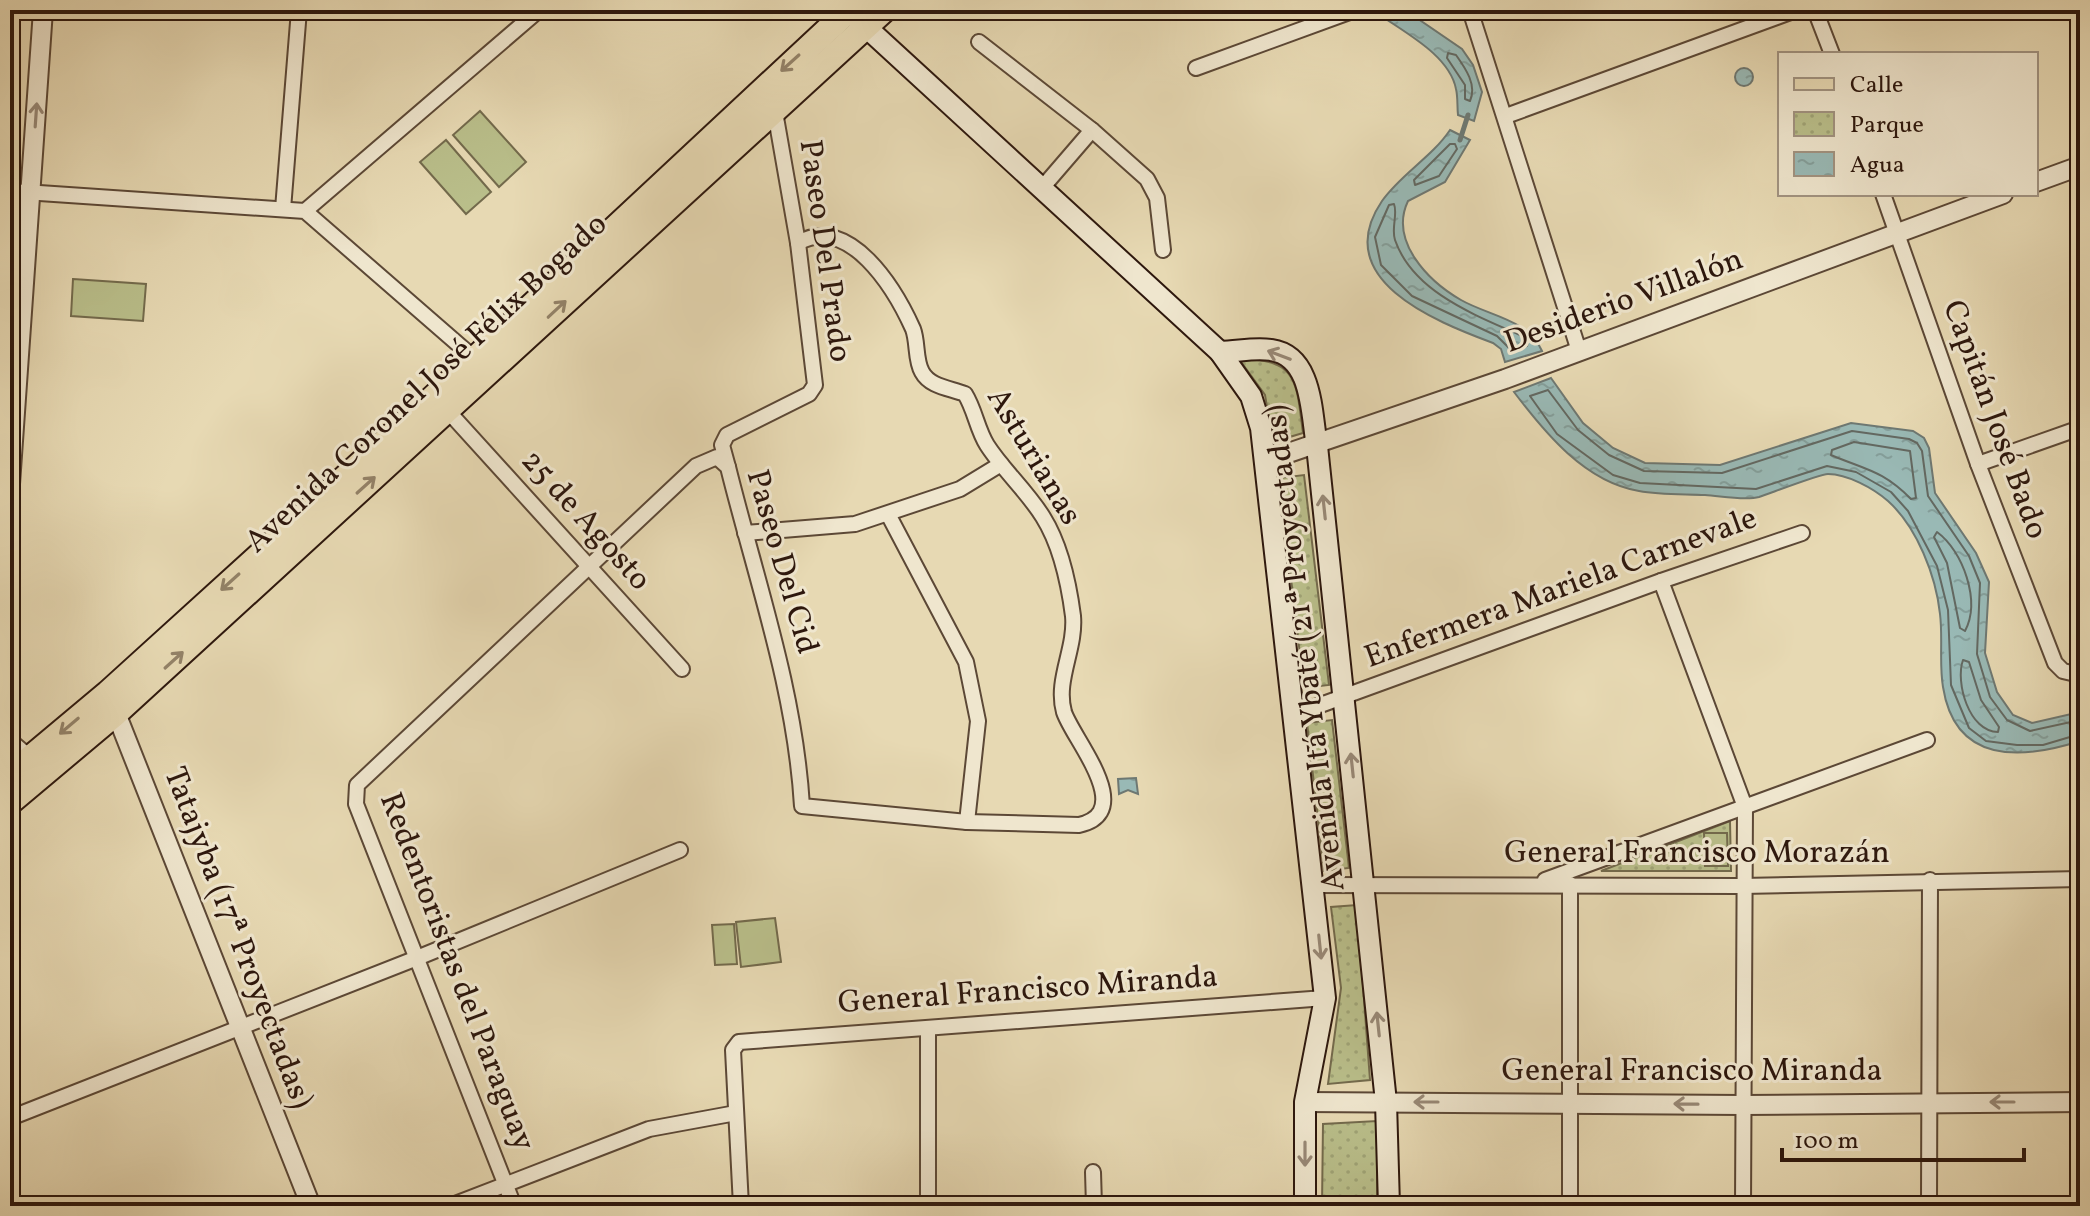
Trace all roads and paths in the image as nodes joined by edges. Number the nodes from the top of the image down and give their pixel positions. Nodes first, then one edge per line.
1 (43, 10) edge
2 (299, 10) edge
3 (539, 10) edge
4 (849, 10) edge
5 (884, 10) edge
6 (1470, 10) edge
7 (1796, 10) edge
8 (1815, 10) edge
9 (1352, 12) edge
10 (866, 27) junction
11 (979, 42) dead end
12 (1831, 52) edge
13 (1196, 68) dead end
14 (767, 84) junction
15 (775, 109) junction
16 (1506, 116) junction
17 (1092, 130) junction
18 (2080, 166) edge
19 (2038, 181) edge
20 (1042, 188) junction
21 (10, 191) edge
22 (30, 192) junction
23 (1884, 196) edge
24 (1998, 196) edge
25 (283, 209) junction
26 (305, 211) junction
27 (1897, 233) junction
28 (798, 243) junction
29 (1163, 250) dead end
30 (17, 283) edge
31 (1579, 351) junction
32 (1220, 352) junction
33 (474, 358) junction
34 (447, 410) junction
35 (2080, 428) edge
36 (1317, 446) junction
37 (1265, 461) junction
38 (1001, 464) junction
39 (1978, 464) junction
40 (728, 467) junction
41 (10, 484) edge
42 (888, 514) junction
43 (745, 533) junction
44 (1802, 533) dead end
45 (587, 565) junction
46 (1661, 581) junction
47 (682, 669) dead end
48 (2080, 675) edge
49 (1345, 696) junction
50 (112, 703) junction
51 (1293, 715) junction
52 (1927, 740) dead end
53 (10, 743) edge
54 (24, 770) edge
55 (10, 802) edge
56 (1745, 807) junction
57 (967, 822) junction
58 (680, 850) dead end
59 (2080, 879) edge
60 (1930, 880) junction
61 (1363, 883) junction
62 (1537, 883) junction
63 (1570, 884) junction
64 (1313, 885) junction
65 (1742, 886) junction
66 (417, 958) junction
67 (1325, 998) junction
68 (240, 1028) junction
69 (928, 1029) junction
70 (1570, 1101) junction
71 (1305, 1102) junction
72 (1386, 1102) junction
73 (1930, 1102) junction
74 (2080, 1102) edge
75 (1743, 1105) junction
76 (736, 1113) junction
77 (10, 1118) edge
78 (1093, 1172) dead end
79 (506, 1184) junction
80 (311, 1206) edge
81 (450, 1206) edge
82 (514, 1206) edge
83 (741, 1206) edge
84 (928, 1206) edge
85 (1094, 1206) edge
86 (1305, 1206) edge
87 (1389, 1206) edge
88 (1570, 1206) edge
89 (1743, 1206) edge
90 (1929, 1206) edge

22 -> 1 street
2 - 25 street
3 - 26 street
4 - 10 main road
4 -> 14 main road, Avenida Coronel José Félix Bogado
5 - 10 main road, Avenida Coronel José Félix Bogado
6 - 16 street
7 - 16 street
8 - 12 street
9 - 13 street
10 - 15 main road, Avenida Coronel José Félix Bogado
10 - 20 main road
11 - 17 street
14 - 15 street, Paseo Del Prado
14 - 33 main road, Avenida Coronel José Félix Bogado
15 - 28 street, Paseo Del Prado
34 -> 15 main road, Avenida Coronel José Félix Bogado
16 - 31 street
17 - 20 street
17 - 29 street
18 - 19 street
20 - 32 main road
21 - 22 street
22 - 25 street
22 - 30 street
23 - 27 street, Capitán José Bado
24 - 27 street, Desiderio Villalón
25 - 26 street
26 - 33 street
27 - 31 street, Desiderio Villalón
27 - 39 street, Capitán José Bado
28 - 38 street, Asturianas
28 - 40 street, Paseo Del Prado
30 - 41 street
31 - 36 street, Desiderio Villalón
36 -> 32 main road, Avenida Itá Ybaté (21ª Proyectadas)
32 - 37 main road, Avenida Itá Ybaté (21ª Proyectadas)
33 -> 50 main road, Avenida Coronel José Félix Bogado
34 - 45 street, 25 de Agosto
50 -> 34 main road, Avenida Coronel José Félix Bogado
35 - 39 street
36 - 37 street, Desiderio Villalón
49 -> 36 main road, Avenida Itá Ybaté (21ª Proyectadas)
37 - 51 main road, Avenida Itá Ybaté (21ª Proyectadas)
38 - 42 street
38 - 57 street, Asturianas
39 - 48 street, Capitán José Bado
40 - 43 street, Paseo Del Cid
40 - 45 street, Paseo Del Cid
42 - 43 street
42 - 57 street
43 - 57 street, Paseo Del Cid
44 - 46 street, Enfermera Mariela Carnevale
45 - 47 street, 25 de Agosto
45 - 66 street, Redentoristas del Paraguay
46 - 49 street, Enfermera Mariela Carnevale
46 - 56 street
49 - 51 street, Enfermera Mariela Carnevale
61 -> 49 main road, Avenida Itá Ybaté (21ª Proyectadas)
50 - 54 main road, Avenida Coronel José Félix Bogado
50 - 68 street, Tatajyba (17ª Proyectadas)
51 - 64 main road, Avenida Itá Ybaté (21ª Proyectadas)
52 - 56 street
53 - 54 street
54 - 55 main road, Avenida Coronel José Félix Bogado
56 - 62 street
56 - 65 street
58 - 66 street
59 - 60 street, General Francisco Morazán
60 - 65 street, General Francisco Morazán
60 - 73 street
61 - 62 street, General Francisco Morazán
61 - 64 street, General Francisco Morazán
72 -> 61 main road, Avenida Itá Ybaté (21ª Proyectadas)
62 - 63 street, General Francisco Morazán
63 - 65 street, General Francisco Morazán
63 - 70 street
64 -> 67 main road, Avenida Itá Ybaté (21ª Proyectadas)
65 - 75 street
66 - 68 street
66 - 79 street, Redentoristas del Paraguay
67 - 69 street, General Francisco Miranda
67 - 71 main road, Avenida Itá Ybaté (21ª Proyectadas)
68 - 77 street
68 - 80 street, Tatajyba (17ª Proyectadas)
69 - 76 street, General Francisco Miranda
69 - 84 street
70 -> 72 street, General Francisco Miranda
75 -> 70 street, General Francisco Miranda
70 - 88 street
71 - 72 street, General Francisco Miranda
71 -> 86 main road, Avenida Itá Ybaté (21ª Proyectadas)
72 - 87 main road, Avenida Itá Ybaté (21ª Proyectadas)
74 -> 73 street, General Francisco Miranda
73 - 75 street, General Francisco Miranda
73 - 90 street
75 - 89 street
76 - 79 street
76 - 83 street
78 - 85 street
79 - 81 street
79 - 82 street, Redentoristas del Paraguay

